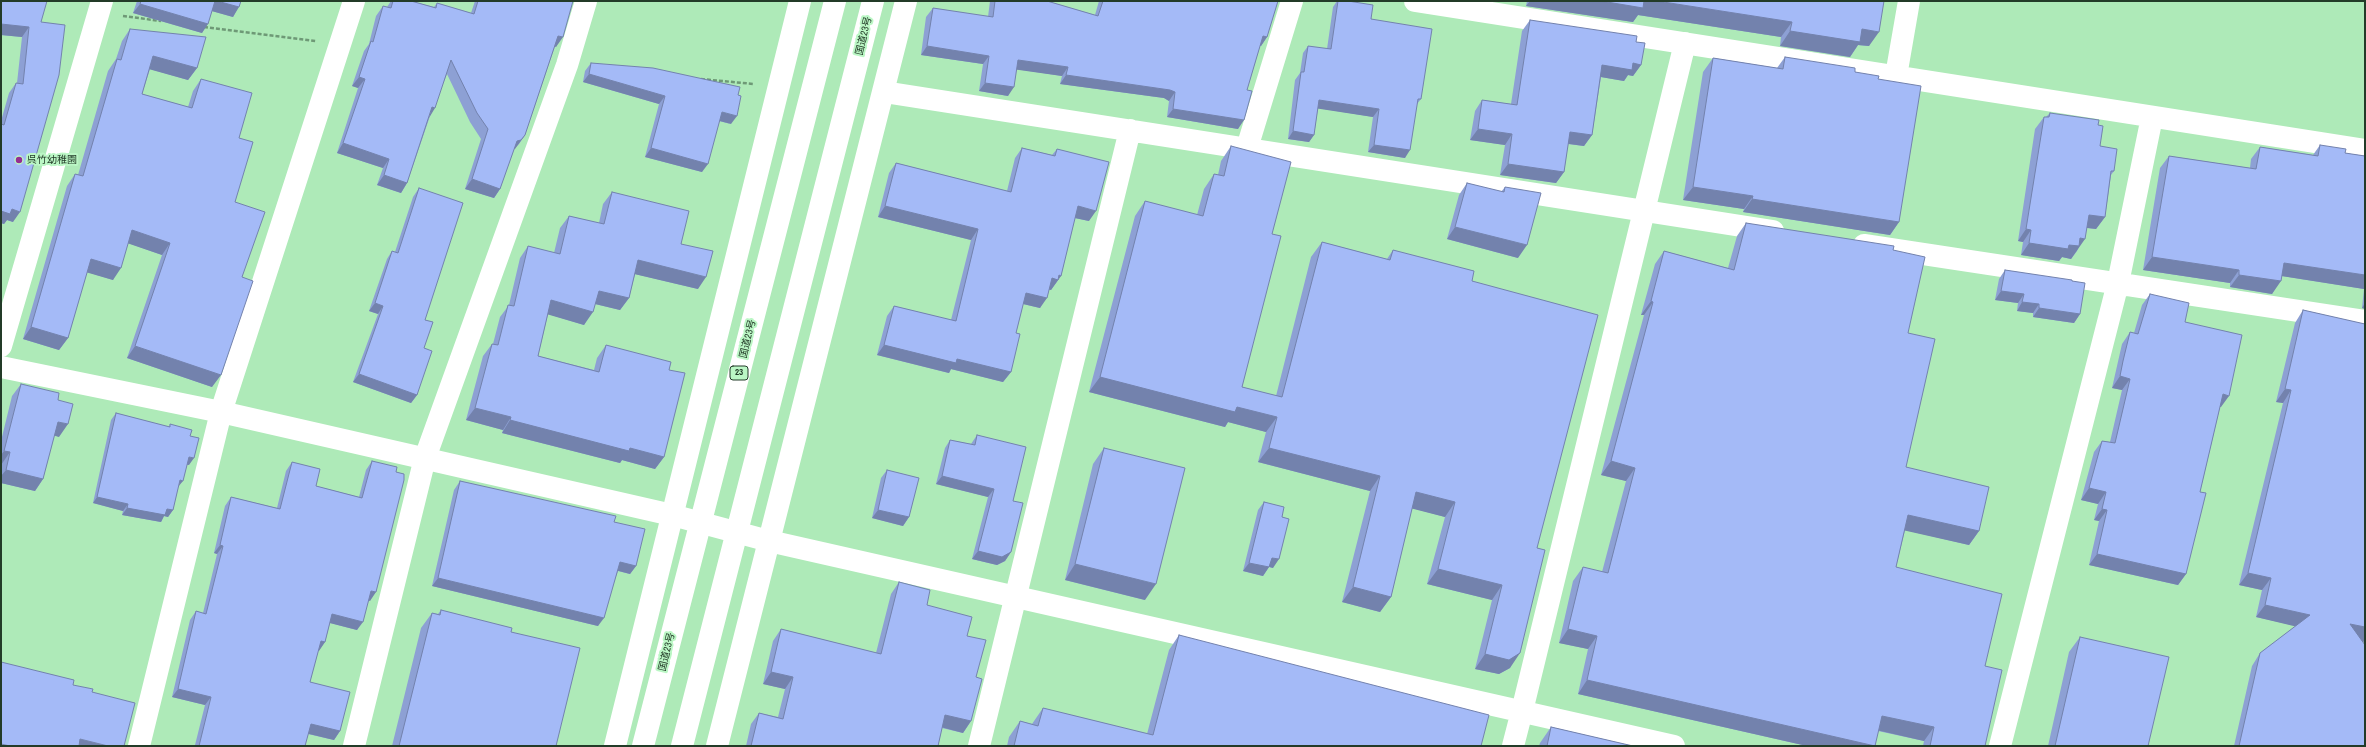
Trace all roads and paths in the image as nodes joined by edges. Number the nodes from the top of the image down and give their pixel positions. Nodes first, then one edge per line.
1 (354, 1) edge
2 (586, 1) edge
3 (800, 1) edge
4 (835, 1) edge
5 (873, 1) edge
6 (906, 1) edge
7 (1292, 1) edge
8 (1415, 1) edge
9 (1909, 1) edge
10 (100, 7) edge
11 (169, 22) edge
12 (200, 26) edge
13 (1685, 43) junction
14 (340, 45) junction
15 (1896, 76) junction
16 (700, 79) edge
17 (778, 86) junction
18 (884, 92) junction
19 (2152, 117) junction
20 (1130, 130) junction
21 (1247, 148) junction
22 (2365, 150) edge
23 (1645, 211) junction
24 (1795, 234) edge
25 (1842, 241) edge
26 (2118, 283) junction
27 (2365, 321) edge
28 (1, 346) edge
29 (1, 367) edge
30 (221, 412) junction
31 (424, 458) junction
32 (672, 516) junction
33 (768, 541) junction
34 (1015, 598) junction
35 (1522, 711) junction
36 (138, 746) edge
37 (354, 746) edge
38 (615, 746) edge
39 (643, 746) edge
40 (682, 746) edge
41 (717, 746) edge
42 (979, 746) edge
43 (1513, 746) edge
44 (1674, 746) edge
45 (2000, 746) edge

1 - 14 main road
2 - 31 main road
3 - 17 main road
4 - 39 main road, 国道23号 / 23
5 - 40 main road, 国道23号
6 - 18 main road
7 - 21 main road
8 - 13 main road
9 - 15 main road
10 - 11 path
10 - 28 main road
12 - 14 path
13 - 15 main road
13 - 23 main road
14 - 30 main road
15 - 19 main road
16 - 17 path
17 - 32 main road
18 - 20 main road
18 - 33 main road
19 - 22 main road
19 - 26 main road
20 - 21 main road
20 - 34 main road
21 - 23 main road
23 - 24 main road
23 - 35 main road
25 - 26 main road
26 - 27 main road
26 - 45 main road
29 - 30 main road
30 - 31 main road
30 - 36 main road
31 - 32 main road
31 - 37 main road
32 - 33 main road
32 - 38 main road
33 - 34 main road
33 - 41 main road
34 - 35 main road
34 - 42 main road
35 - 43 main road
35 - 44 main road

